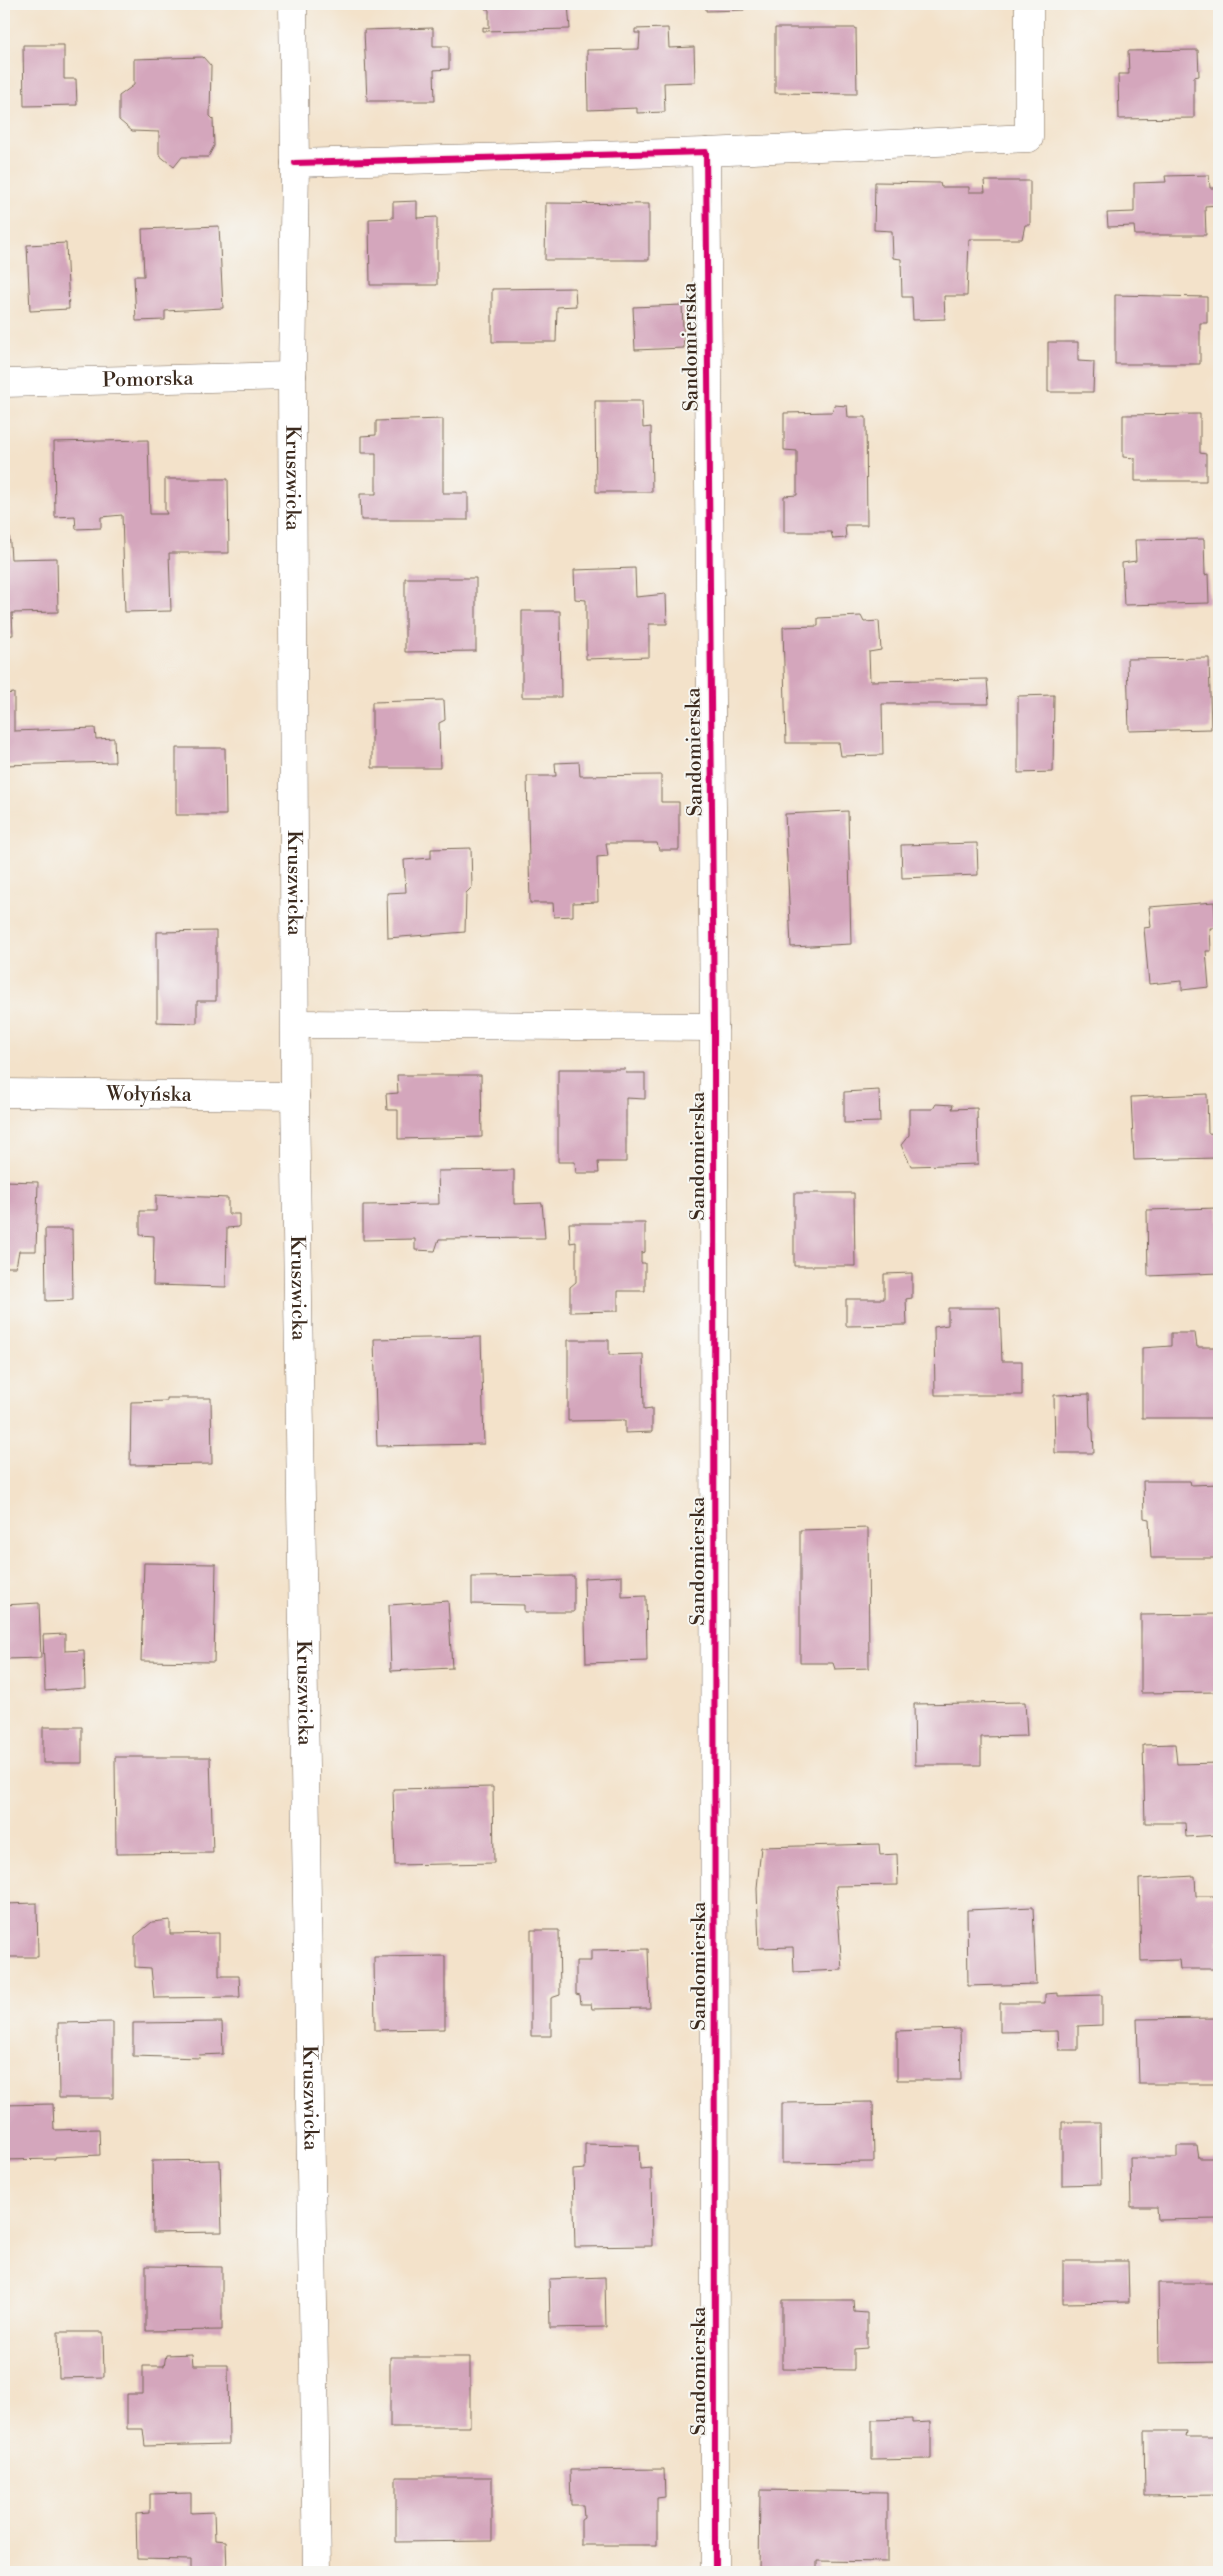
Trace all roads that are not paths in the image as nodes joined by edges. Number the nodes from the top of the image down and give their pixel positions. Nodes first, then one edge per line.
1 (293, 4) edge
2 (1029, 4) edge
3 (706, 152) junction
4 (295, 163) junction
5 (292, 376) junction
6 (4, 382) edge
7 (296, 1024) junction
8 (714, 1027) junction
9 (4, 1093) edge
10 (295, 1096) junction
11 (317, 2572) edge
12 (716, 2572) edge

1 - 4 street, Kruszwicka
2 - 3 street
3 - 4 street
3 - 8 street, Sandomierska
4 - 5 street, Kruszwicka
5 - 6 street, Pomorska
5 - 7 street, Kruszwicka
7 - 8 street
7 - 10 street, Kruszwicka
8 - 12 street, Sandomierska
9 - 10 street, Wołyńska
10 - 11 street, Kruszwicka

